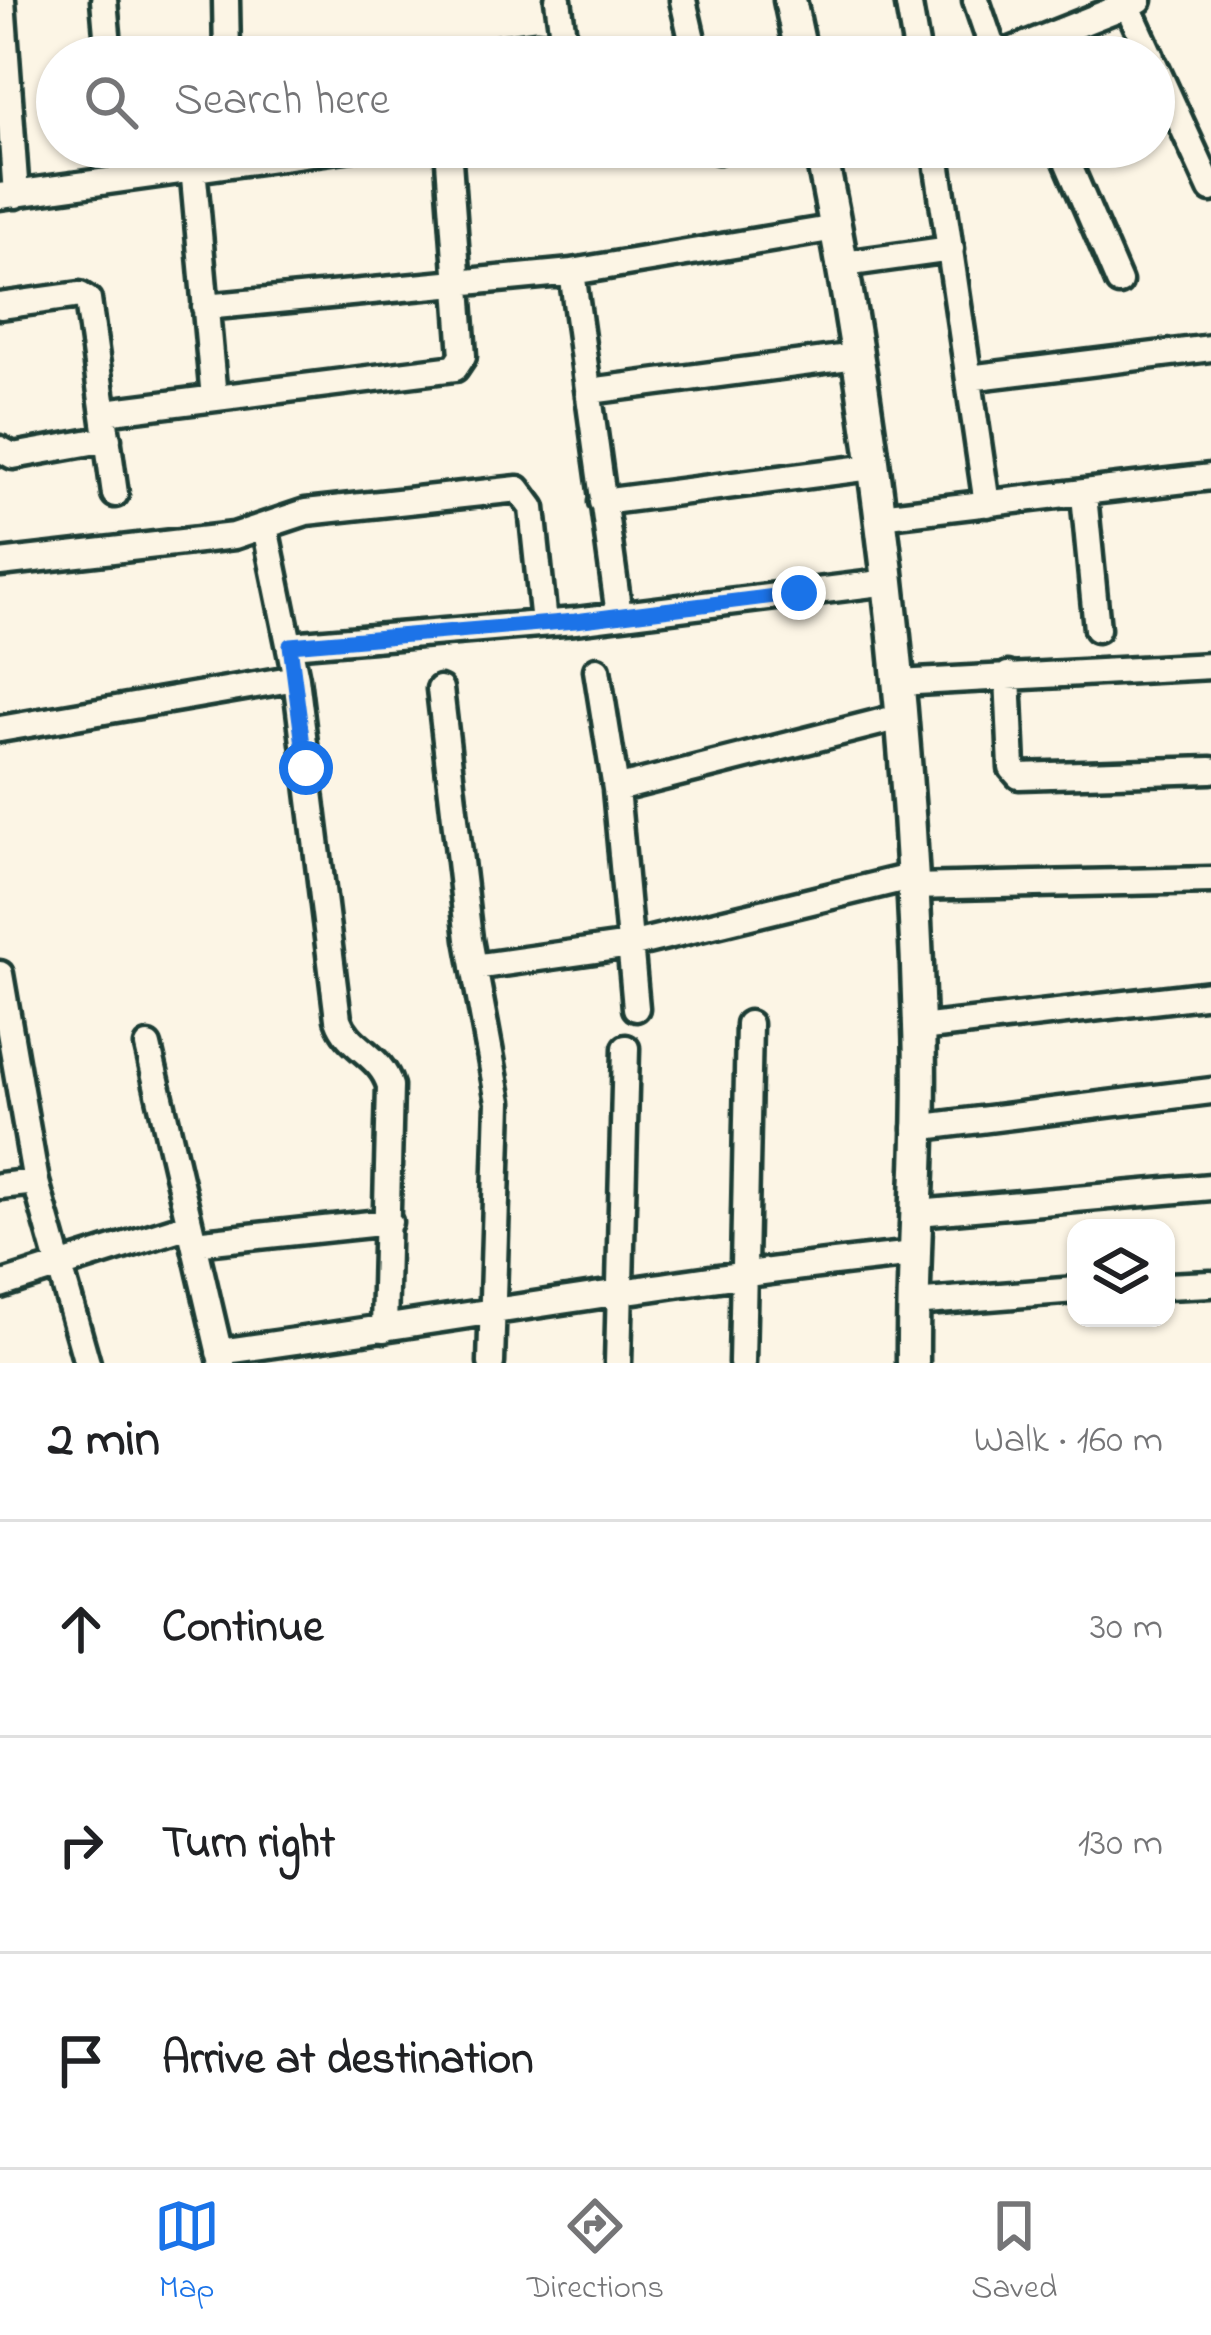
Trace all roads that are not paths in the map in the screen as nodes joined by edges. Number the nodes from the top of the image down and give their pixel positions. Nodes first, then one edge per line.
1 (2, 0) edge
2 (104, 0) edge
3 (226, 0) edge
4 (558, 0) edge
5 (683, 0) edge
6 (790, 0) edge
7 (908, 0) edge
8 (976, 0) edge
9 (1131, 2) edge
10 (107, 36) edge
11 (227, 36) edge
12 (563, 36) edge
13 (691, 36) edge
14 (798, 36) edge
15 (914, 36) edge
16 (990, 36) edge
17 (1059, 36) edge
18 (1144, 36) edge
19 (1175, 109) edge
20 (131, 168) edge
21 (185, 168) edge
22 (193, 168) edge
23 (450, 168) edge
24 (824, 168) edge
25 (938, 168) edge
26 (1070, 168) edge
27 (132, 175) junction
28 (1211, 189) edge
29 (8, 195) edge
30 (836, 228) junction
31 (951, 249) junction
32 (844, 263) junction
33 (572, 272) junction
34 (459, 280) junction
35 (1119, 282) dead end
36 (0, 306) edge
37 (205, 307) junction
38 (1211, 349) edge
39 (856, 356) junction
40 (969, 378) junction
41 (590, 391) junction
42 (214, 398) junction
43 (105, 412) junction
44 (108, 440) junction
45 (0, 448) edge
46 (872, 467) junction
47 (1211, 477) edge
48 (115, 494) dead end
49 (1084, 495) junction
50 (602, 502) junction
51 (988, 504) junction
52 (880, 516) junction
53 (265, 527) junction
54 (0, 563) edge
55 (889, 582) junction
56 (619, 615) junction
57 (544, 623) junction
58 (1097, 628) dead end
59 (290, 645) junction
60 (1211, 666) edge
61 (597, 670) dead end
62 (1008, 676) junction
63 (296, 678) junction
64 (898, 682) junction
65 (440, 689) dead end
66 (900, 718) junction
67 (0, 729) edge
68 (1211, 770) edge
69 (616, 789) junction
70 (1211, 880) edge
71 (910, 882) junction
72 (630, 945) junction
73 (473, 968) junction
74 (0, 974) edge
75 (1211, 994) edge
76 (636, 1008) dead end
77 (749, 1024) dead end
78 (920, 1028) junction
79 (148, 1046) dead end
80 (626, 1048) dead end
81 (1211, 1091) edge
82 (916, 1128) junction
83 (36, 1182) junction
84 (0, 1186) edge
85 (1211, 1186) edge
86 (918, 1214) junction
87 (389, 1222) junction
88 (192, 1234) junction
89 (915, 1254) junction
90 (56, 1268) junction
91 (745, 1271) junction
92 (1211, 1284) edge
93 (0, 1286) edge
94 (1175, 1286) edge
95 (1067, 1291) edge
96 (619, 1296) junction
97 (913, 1303) junction
98 (493, 1313) junction
99 (384, 1329) junction
100 (220, 1358) edge
101 (87, 1363) edge
102 (491, 1363) edge
103 (618, 1363) edge
104 (742, 1363) edge
105 (913, 1363) edge

1 - 29 street
2 - 10 street
3 - 11 street
4 - 12 street
5 - 13 street
6 - 14 street
7 - 15 street
8 - 16 street
9 - 17 street
9 - 18 street
19 - 28 street
20 - 27 street
21 - 27 street
22 - 37 street
23 - 34 street
24 - 30 street
25 - 31 street
26 - 35 street
27 - 29 street
30 - 32 street
30 - 33 street
31 - 32 street
31 - 40 street
32 - 39 street
33 - 34 street
33 - 41 street
34 - 37 street
34 - 42 street
36 - 43 street
37 - 42 street
38 - 40 street
39 - 41 street
39 - 46 street
40 - 51 street
41 - 50 street
42 - 43 street
43 - 44 street
44 - 45 street
44 - 48 street
46 - 50 street
46 - 52 street
47 - 49 street
49 - 51 street
49 - 58 street
50 - 56 street
51 - 52 street
52 - 55 street
53 - 54 street
53 - 57 street
53 - 59 street
55 - 56 street
55 - 64 street
56 - 57 street
57 - 59 street
59 - 63 street
60 - 62 street
61 - 69 street
62 - 64 street
62 - 68 street
63 - 67 street
63 - 87 street
64 - 66 street
65 - 73 street
66 - 69 street
66 - 71 street
69 - 72 street
70 - 71 street
71 - 72 street
71 - 78 street
72 - 73 street
72 - 76 street
73 - 98 street
74 - 83 street
75 - 78 street
77 - 91 street
78 - 82 street
79 - 88 street
80 - 96 street
81 - 82 street
82 - 86 street
83 - 84 street
83 - 90 street
85 - 86 street
86 - 89 street
87 - 88 street
87 - 99 street
88 - 90 street
88 - 100 street
89 - 91 street
89 - 97 street
90 - 93 street
90 - 101 street
91 - 96 street
91 - 104 street
92 - 94 street
95 - 97 street
96 - 98 street
96 - 103 street
97 - 105 street
98 - 99 street
98 - 102 street
99 - 100 street

